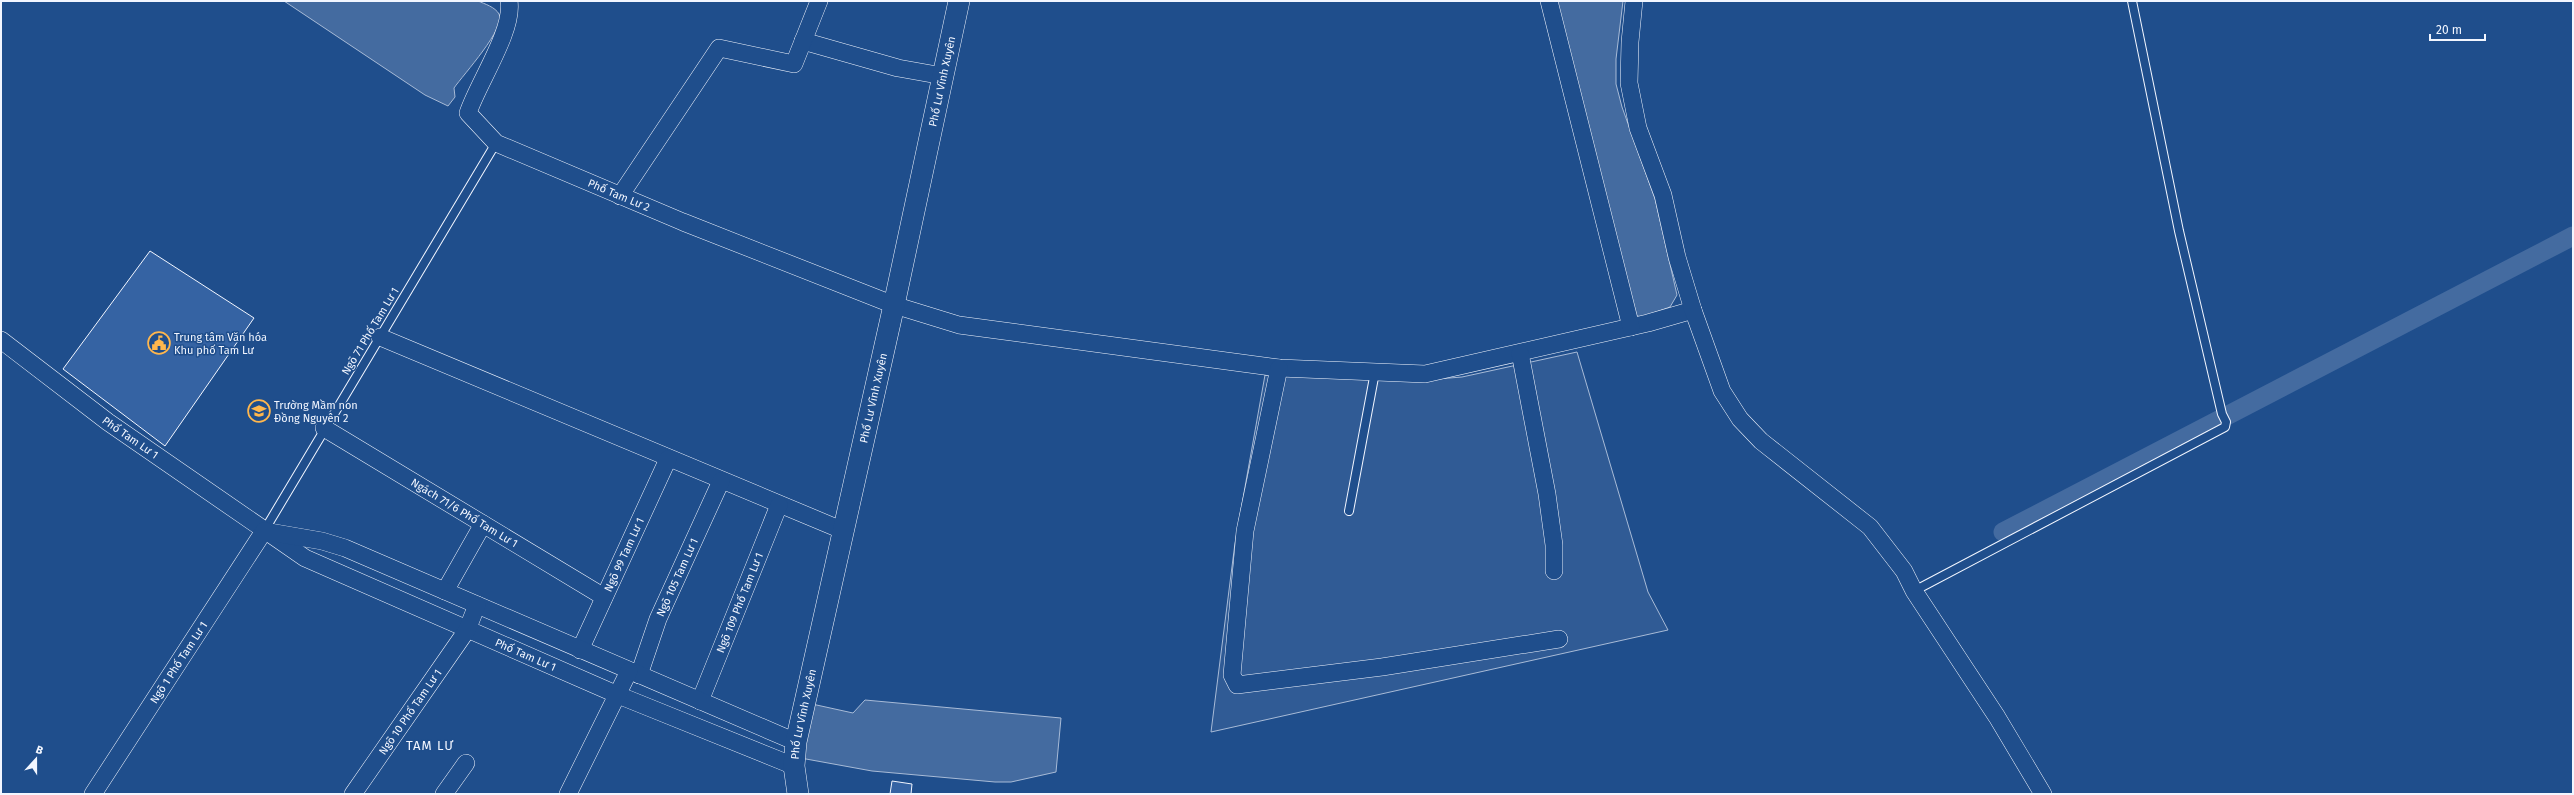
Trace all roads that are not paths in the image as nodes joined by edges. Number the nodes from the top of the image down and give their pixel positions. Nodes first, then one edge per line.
1 (509, 1) edge
2 (819, 1) edge
3 (958, 1) edge
4 (1549, 1) edge
5 (1634, 1) edge
6 (2132, 1) edge
7 (803, 41) junction
8 (943, 76) junction
9 (496, 143) junction
10 (620, 196) junction
11 (894, 305) junction
12 (1693, 310) junction
13 (1631, 327) junction
14 (380, 336) junction
15 (1, 340) edge
16 (1520, 353) junction
17 (1279, 368) junction
18 (1375, 372) junction
19 (324, 428) junction
20 (668, 459) junction
21 (721, 481) junction
22 (779, 505) junction
23 (1350, 510) dead end
24 (483, 524) junction
25 (264, 531) junction
26 (844, 531) junction
27 (1554, 571) dead end
28 (445, 591) junction
29 (1914, 591) junction
30 (604, 597) junction
31 (477, 605) junction
32 (467, 630) junction
33 (1558, 639) dead end
34 (580, 650) junction
35 (634, 673) junction
36 (618, 695) junction
37 (700, 701) junction
38 (796, 742) junction
39 (466, 763) dead end
40 (794, 766) junction
41 (93, 794) edge
42 (353, 794) edge
43 (444, 794) edge
44 (568, 794) edge
45 (798, 794) edge
46 (2043, 794) edge

1 - 9 street, Phố Tam Lư 2
2 - 7 street
3 - 8 street, Phố Lư Vĩnh Xuyên
4 - 13 street
5 - 12 street
6 - 29 lane
7 - 8 street
7 - 10 street
8 - 11 street, Phố Lư Vĩnh Xuyên
9 - 10 street, Phố Tam Lư 2
9 - 14 lane, Ngõ 71 Phố Tam Lư 1
10 - 11 street, Phố Tam Lư 2
11 - 17 street, Phố Tam Lư 2
11 - 26 street, Phố Lư Vĩnh Xuyên
12 - 13 street, Phố Tam Lư 2
12 - 29 street
13 - 16 street, Phố Tam Lư 2
14 - 19 lane, Ngõ 71 Phố Tam Lư 1
14 - 20 street
15 - 25 street, Phố Tam Lư 1
16 - 18 street, Phố Tam Lư 2
16 - 27 street
17 - 18 street, Phố Tam Lư 2
17 - 33 street
18 - 23 lane
19 - 24 street, Ngách 71/6 Phố Tam Lư 1
19 - 25 lane, Ngõ 71 Phố Tam Lư 1
20 - 21 street
20 - 30 street, Ngõ 99 Tam Lư 1
21 - 22 street
21 - 35 street, Ngõ 105 Tam Lư 1
22 - 26 street
22 - 37 street, Ngõ 109 Phố Tam Lư 1
24 - 28 street
24 - 30 street, Ngách 71/6 Phố Tam Lư 1
25 - 28 street, Phố Tam Lư 1
25 - 32 street, Phố Tam Lư 1
25 - 41 street, Ngõ 1 Phố Tam Lư 1
26 - 38 street, Phố Lư Vĩnh Xuyên
28 - 31 street, Phố Tam Lư 1
29 - 46 street
30 - 34 street, Ngõ 99 Tam Lư 1
31 - 32 street, Ngõ 10 Phố Tam Lư 1
31 - 34 street, Phố Tam Lư 1
32 - 36 street, Phố Tam Lư 1
32 - 42 street, Ngõ 10 Phố Tam Lư 1
34 - 35 street, Phố Tam Lư 1
35 - 36 street, Ngõ 105 Tam Lư 1
35 - 37 street, Phố Tam Lư 1
36 - 40 street, Phố Tam Lư 1
36 - 44 street, Ngõ 105 Tam Lư 1
37 - 38 street, Phố Tam Lư 1
38 - 40 street, Phố Lư Vĩnh Xuyên
39 - 43 street
40 - 45 street, Phố Lư Vĩnh Xuyên

